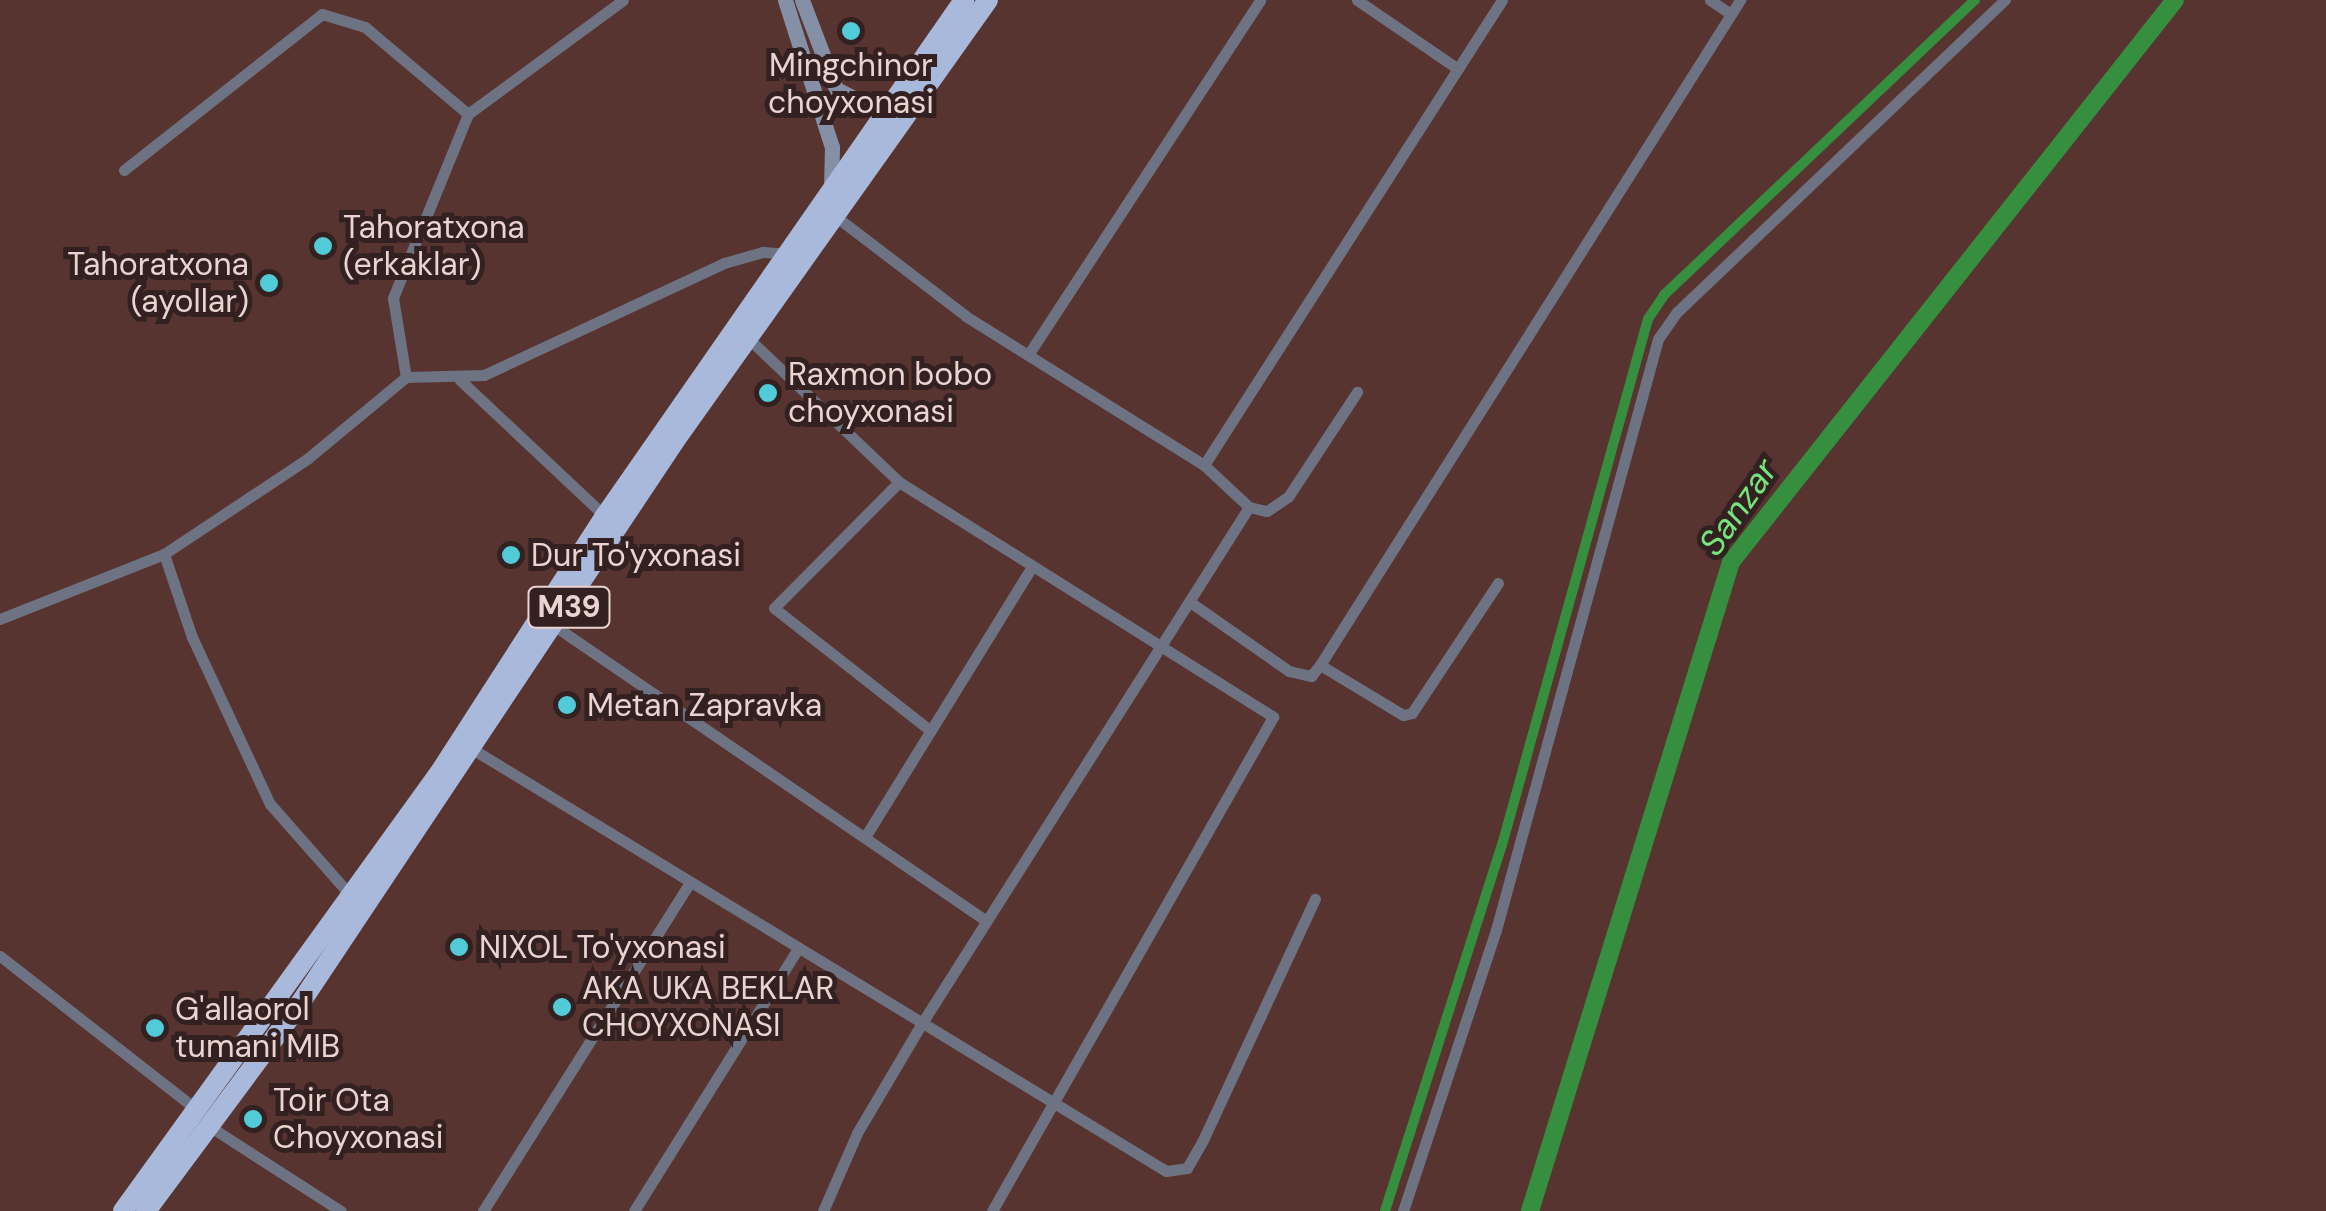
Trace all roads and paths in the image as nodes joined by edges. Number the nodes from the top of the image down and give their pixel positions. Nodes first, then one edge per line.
1 (623, 0) edge
2 (785, 0) edge
3 (802, 0) edge
4 (964, 0) edge
5 (988, 0) edge
6 (1260, 0) edge
7 (1356, 0) edge
8 (1502, 0) edge
9 (1710, 0) edge
10 (1740, 0) edge
11 (2006, 0) edge
12 (1731, 14) junction
13 (1458, 68) junction
14 (902, 91) junction
15 (468, 114) junction
16 (124, 170) dead end
17 (827, 214) junction
18 (790, 254) junction
19 (748, 338) junction
20 (1028, 355) junction
21 (406, 376) junction
22 (460, 380) junction
23 (1357, 392) dead end
24 (1204, 465) junction
25 (899, 482) junction
26 (1249, 507) junction
27 (606, 516) junction
28 (164, 554) junction
29 (1031, 568) junction
30 (1498, 582) dead end
31 (1190, 602) junction
32 (0, 619) edge
33 (556, 628) junction
34 (1160, 646) junction
35 (1320, 665) junction
36 (931, 731) junction
37 (474, 750) junction
38 (865, 837) junction
39 (688, 884) junction
40 (352, 897) junction
41 (1315, 900) dead end
42 (986, 920) junction
43 (798, 949) junction
44 (0, 956) edge
45 (922, 1023) junction
46 (1053, 1101) junction
47 (203, 1118) junction
48 (123, 1211) edge
49 (146, 1211) edge
50 (341, 1211) edge
51 (483, 1211) edge
52 (634, 1211) edge
53 (823, 1211) edge
54 (992, 1211) edge
55 (1403, 1211) edge

1 - 15 street
2 - 17 main road
3 - 14 main road
4 - 14 highway, M39
5 - 17 highway, M39
6 - 20 street
7 - 13 street
8 - 13 street
9 - 12 street
10 - 12 street
11 - 55 street
12 - 35 street
13 - 24 street
14 - 17 highway, M39
15 - 16 street
15 - 21 street
17 - 18 highway, M39
17 - 19 highway, M39
17 - 20 street
18 - 22 street
18 - 27 highway, M39
19 - 25 street
19 - 33 highway, M39
20 - 24 street
21 - 22 street
21 - 28 street
22 - 27 street
23 - 26 street
24 - 26 street
25 - 29 street
25 - 36 street
26 - 31 street
27 - 40 highway, M39
28 - 32 street
28 - 40 street
29 - 34 street
29 - 36 street
30 - 35 street
31 - 34 street
31 - 35 street
33 - 37 highway, M39
33 - 38 street
34 - 42 street
34 - 46 street
36 - 38 street
37 - 39 street
37 - 47 highway, M39
38 - 42 street
39 - 43 street
39 - 51 street
40 - 47 highway, M39
41 - 46 street
42 - 45 street
43 - 45 street
43 - 52 street
44 - 47 street
45 - 46 street
45 - 53 street
46 - 54 street
47 - 48 highway, M39
47 - 49 highway, M39
47 - 50 street

